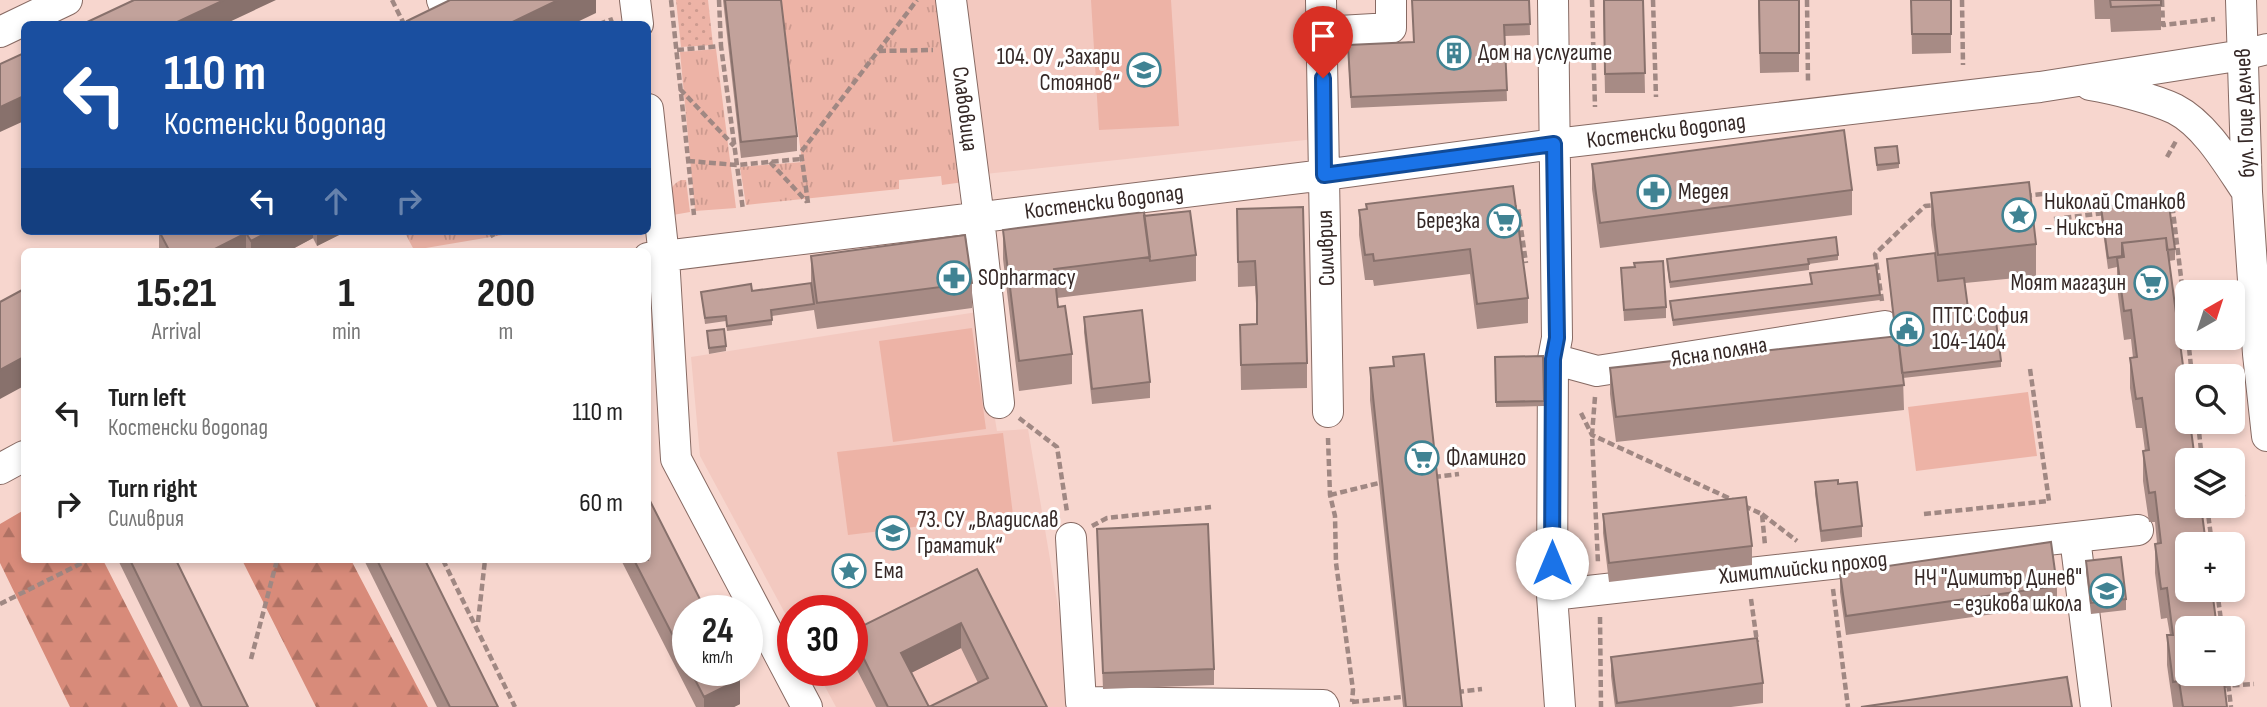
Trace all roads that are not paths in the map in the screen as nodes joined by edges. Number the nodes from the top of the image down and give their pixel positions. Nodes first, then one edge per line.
1 (66, 0) edge
2 (442, 0) edge
3 (476, 0) edge
4 (635, 0) edge
5 (951, 0) edge
6 (1321, 0) edge
7 (1391, 0) edge
8 (1553, 0) edge
9 (2241, 0) edge
10 (23, 21) edge
11 (638, 21) edge
12 (21, 22) edge
13 (0, 32) edge
14 (1322, 32) junction
15 (2255, 52) edge
16 (2076, 82) junction
17 (1554, 144) junction
18 (651, 164) edge
19 (1324, 175) junction
20 (2247, 192) junction
21 (979, 218) junction
22 (656, 257) edge
23 (1885, 326) road end
24 (1553, 359) junction
25 (999, 403) road end
26 (1328, 412) dead end
27 (2267, 436) edge
28 (21, 458) edge
29 (0, 469) edge
30 (2138, 530) dead end
31 (1071, 538) road end
32 (2075, 538) junction
33 (1552, 595) junction
34 (1333, 705) edge
35 (807, 707) edge
36 (1560, 707) edge
37 (2096, 707) edge

1 - 10 street
2 - 3 street
4 - 11 street
5 - 21 street, Славовица
6 - 14 street, Силиврия
7 - 14 street
8 - 17 street
9 - 15 street, бул. Гоце Делчев
12 - 13 street
14 - 19 street, Силиврия
15 - 16 street, Костенски водопад
15 - 20 street, бул. Гоце Делчев
16 - 17 street, Костенски водопад
16 - 20 street
17 - 19 street, Костенски водопад
17 - 24 street
18 - 22 street
19 - 21 street, Костенски водопад
19 - 26 street, Силиврия
20 - 27 street, бул. Гоце Делчев
21 - 22 street, Костенски водопад
21 - 25 street, Славовица
22 - 35 street
23 - 24 street, Ясна поляна
24 - 33 street
28 - 29 street
30 - 32 street, Химитлийски проход
31 - 34 street
32 - 33 street, Химитлийски проход
32 - 37 street
33 - 36 street

